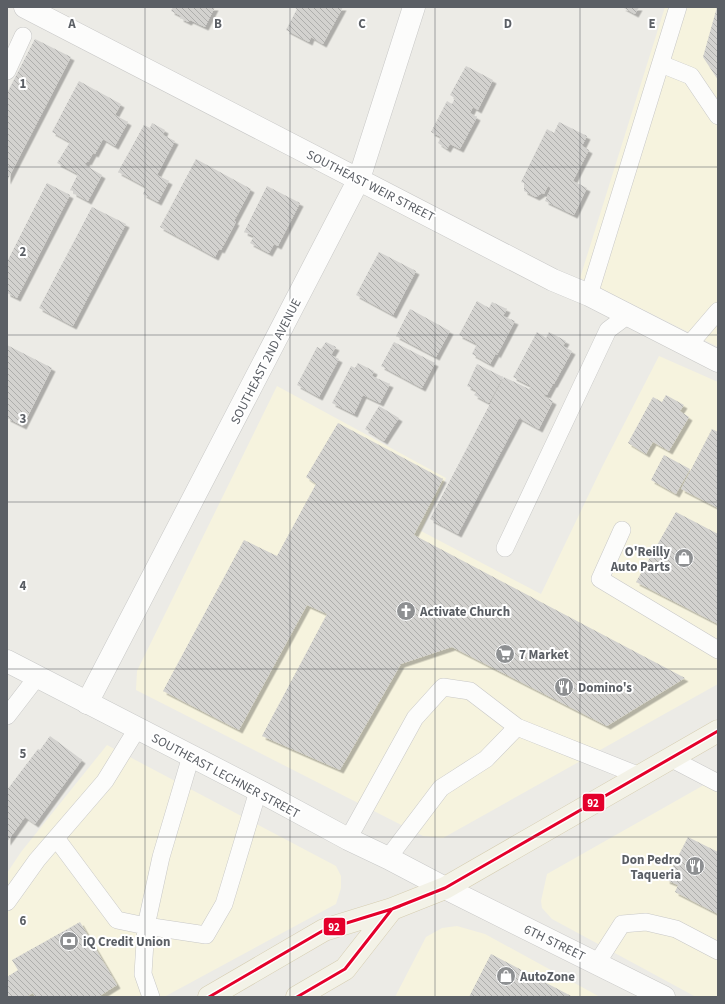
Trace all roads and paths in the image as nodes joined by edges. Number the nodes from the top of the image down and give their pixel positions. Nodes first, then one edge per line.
1 (25, 7) edge
2 (414, 7) edge
3 (678, 7) edge
4 (23, 36) dead end
5 (660, 64) junction
6 (7, 71) edge
7 (718, 116) edge
8 (359, 179) junction
9 (589, 295) junction
10 (718, 311) edge
11 (628, 315) junction
12 (688, 346) junction
13 (718, 361) edge
14 (622, 530) dead end
15 (505, 548) dead end
16 (718, 650) edge
17 (7, 661) edge
18 (37, 677) junction
19 (87, 703) junction
20 (7, 716) edge
21 (517, 727) junction
22 (137, 728) junction
23 (718, 731) edge
24 (191, 756) junction
25 (670, 758) junction
26 (640, 776) junction
27 (718, 783) edge
28 (258, 791) junction
29 (56, 838) junction
30 (348, 840) junction
31 (388, 858) junction
32 (445, 888) junction
33 (7, 902) edge
34 (392, 909) junction
35 (146, 926) junction
36 (718, 951) edge
37 (597, 963) junction
38 (146, 995) edge
39 (209, 997) edge
40 (297, 997) edge
41 (664, 997) edge

1 - 8 street, SOUTHEAST WEIR STREET
2 - 8 street, SOUTHEAST 2ND AVENUE
3 - 5 lane
4 - 6 lane
5 - 7 lane
5 - 9 lane
8 - 9 street, SOUTHEAST WEIR STREET
8 - 19 street, SOUTHEAST 2ND AVENUE
9 - 11 street, SOUTHEAST WEIR STREET
10 - 12 lane
11 - 12 street, SOUTHEAST WEIR STREET
11 - 15 lane
12 - 13 street, SOUTHEAST WEIR STREET
14 - 16 lane
17 - 18 street, SOUTHEAST LECHNER STREET
18 - 19 street, SOUTHEAST LECHNER STREET
18 - 20 lane
19 - 22 street, SOUTHEAST LECHNER STREET
21 - 26 lane
21 - 30 lane
21 - 31 lane
22 - 24 street, SOUTHEAST LECHNER STREET
22 - 29 lane
23 - 25 main road
24 - 28 street, SOUTHEAST LECHNER STREET
24 - 35 lane
25 - 26 main road
25 - 27 lane
26 - 32 main road
28 - 30 street, SOUTHEAST LECHNER STREET
28 - 35 lane
29 - 33 lane
29 - 35 lane
30 - 31 street, SOUTHEAST LECHNER STREET
31 - 32 street, SOUTHEAST LECHNER STREET
32 - 34 main road
32 - 37 street, 6TH STREET
34 - 39 main road
34 - 40 main road
35 - 38 lane
36 - 37 lane
37 - 41 street, 6TH STREET

